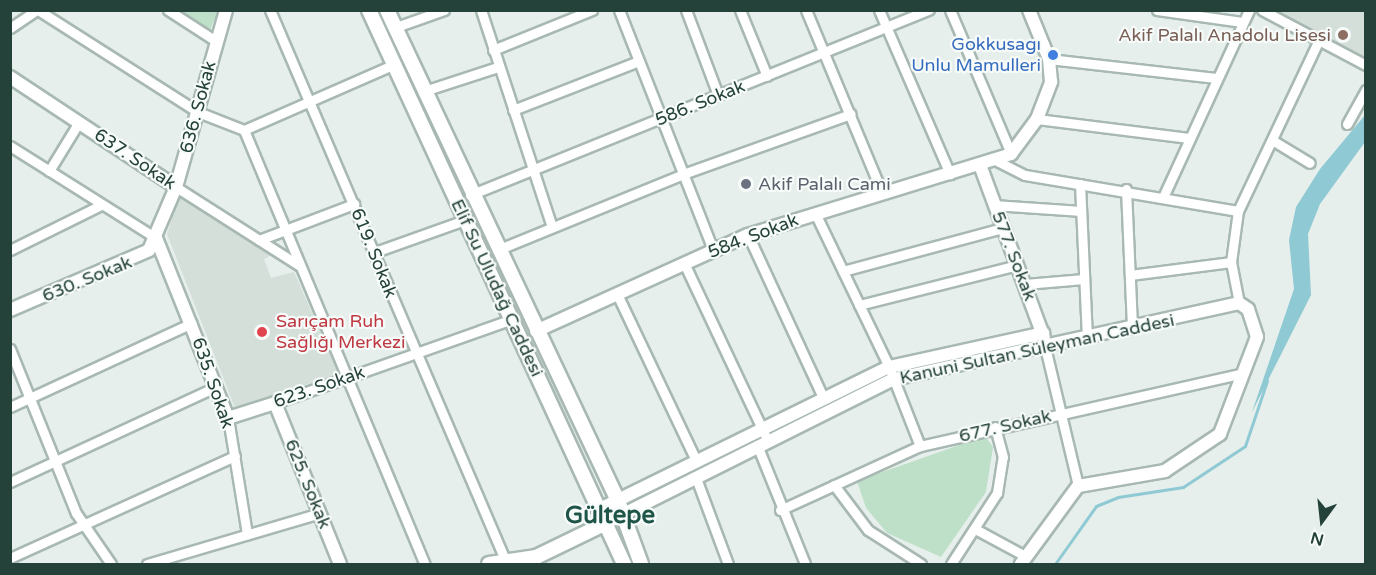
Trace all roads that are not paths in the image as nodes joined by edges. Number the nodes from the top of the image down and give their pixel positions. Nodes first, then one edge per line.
1 (38, 10) edge
2 (168, 10) edge
3 (226, 10) edge
4 (270, 10) edge
5 (369, 10) edge
6 (387, 10) edge
7 (444, 10) edge
8 (481, 10) edge
9 (591, 10) edge
10 (619, 10) edge
11 (686, 10) edge
12 (740, 10) edge
13 (806, 10) edge
14 (879, 10) edge
15 (929, 10) edge
16 (950, 10) edge
17 (1029, 10) edge
18 (1157, 10) edge
19 (1249, 10) edge
20 (1262, 10) edge
21 (1242, 22) junction
22 (396, 27) junction
23 (10, 28) edge
24 (887, 29) junction
25 (1319, 40) junction
26 (216, 41) junction
27 (493, 50) junction
28 (825, 55) junction
29 (1049, 59) junction
30 (639, 60) junction
31 (393, 64) junction
32 (1365, 65) edge
33 (498, 67) junction
34 (767, 76) junction
35 (10, 77) edge
36 (1216, 78) junction
37 (1365, 90) edge
38 (424, 91) junction
39 (718, 95) junction
40 (311, 104) junction
41 (513, 110) junction
42 (198, 112) junction
43 (851, 114) junction
44 (660, 118) junction
45 (1037, 119) junction
46 (79, 122) junction
47 (1347, 124) dead end
48 (244, 130) junction
49 (1189, 138) junction
50 (1272, 140) junction
51 (10, 146) edge
52 (1011, 154) junction
53 (997, 161) junction
54 (1310, 163) dead end
55 (980, 165) junction
56 (49, 171) junction
57 (531, 172) junction
58 (683, 174) junction
59 (950, 174) junction
60 (1080, 184) junction
61 (176, 187) junction
62 (1126, 189) junction
63 (882, 193) junction
64 (470, 195) junction
65 (1164, 195) junction
66 (354, 204) junction
67 (101, 205) junction
68 (994, 205) junction
69 (1081, 211) junction
70 (1238, 211) junction
71 (815, 213) junction
72 (465, 220) junction
73 (552, 227) junction
74 (1002, 228) junction
75 (286, 230) junction
76 (748, 235) junction
77 (156, 238) junction
78 (259, 240) junction
79 (12, 248) edge
80 (497, 250) junction
81 (713, 250) junction
82 (375, 252) junction
83 (1231, 262) junction
84 (684, 263) junction
85 (1017, 265) junction
86 (301, 267) junction
87 (843, 271) junction
88 (1130, 275) junction
89 (1084, 279) junction
90 (1025, 284) junction
91 (617, 294) junction
92 (1239, 303) junction
93 (859, 306) junction
94 (10, 310) edge
95 (512, 319) junction
96 (192, 323) junction
97 (1132, 329) junction
98 (536, 331) junction
99 (1043, 333) junction
100 (1087, 338) junction
101 (1045, 347) junction
102 (10, 349) edge
103 (414, 354) junction
104 (891, 373) junction
105 (1240, 374) junction
106 (348, 377) junction
107 (216, 387) junction
108 (823, 398) junction
109 (28, 399) junction
110 (275, 403) junction
111 (10, 407) edge
112 (1060, 413) junction
113 (228, 418) junction
114 (762, 427) junction
115 (995, 428) junction
116 (763, 443) junction
117 (920, 446) junction
118 (235, 456) junction
119 (696, 460) junction
120 (52, 462) junction
121 (696, 478) junction
122 (10, 482) edge
123 (834, 485) junction
124 (1078, 486) junction
125 (618, 501) junction
126 (600, 509) junction
127 (780, 510) junction
128 (320, 513) junction
129 (623, 515) junction
130 (606, 523) junction
131 (82, 524) junction
132 (977, 530) junction
133 (580, 532) junction
134 (247, 534) junction
135 (10, 558) edge
136 (1023, 560) edge
137 (506, 562) junction
138 (522, 563) edge
139 (111, 564) edge
140 (147, 564) edge
141 (340, 564) edge
142 (425, 564) edge
143 (489, 564) edge
144 (624, 564) edge
145 (641, 564) edge
146 (728, 564) edge
147 (804, 564) edge
148 (921, 564) edge
149 (951, 564) edge

1 - 23 street
1 - 42 street
2 - 26 street
3 - 26 street, 636. Sokak
4 - 40 street, 619. Sokak
5 - 31 main road, Elif Su Uludağ Caddesi
6 - 22 main road, Elif Su Uludağ Caddesi
7 - 22 street
8 - 27 street
9 - 27 street
10 - 30 street
11 - 39 street
12 - 34 street
13 - 28 street
14 - 24 street
15 - 24 street, 586. Sokak
16 - 52 street
17 - 29 street
18 - 21 street
19 - 21 street
20 - 25 street
21 - 36 street
22 - 38 main road, Elif Su Uludağ Caddesi
24 - 28 street, 586. Sokak
24 - 59 street
25 - 32 street
25 - 50 street
26 - 42 street, 636. Sokak
27 - 33 street
28 - 34 street, 586. Sokak
28 - 43 street
29 - 36 street
29 - 45 street
30 - 41 street
30 - 44 street
31 - 40 street
31 - 72 main road, Elif Su Uludağ Caddesi
33 - 38 street
33 - 41 street
34 - 39 street, 586. Sokak
35 - 46 street, 637. Sokak
36 - 49 street
37 - 47 street
38 - 64 main road, Elif Su Uludağ Caddesi
39 - 44 street, 586. Sokak
40 - 48 street
40 - 66 street, 619. Sokak
41 - 57 street
42 - 48 street
42 - 61 street, 636. Sokak
43 - 58 street
43 - 63 street
44 - 57 street, 586. Sokak
44 - 58 street
45 - 49 street
45 - 52 street
46 - 56 street
46 - 61 street, 637. Sokak
48 - 75 street
49 - 65 street
50 - 54 street
50 - 70 street
51 - 56 street
52 - 53 street, 584. Sokak
53 - 55 street, 584. Sokak
53 - 60 street
55 - 59 street, 584. Sokak
55 - 68 street, 577. Sokak
56 - 67 street
57 - 64 street, 586. Sokak
57 - 73 street
58 - 73 street
58 - 81 street
59 - 63 street, 584. Sokak
60 - 62 street
60 - 69 street
61 - 77 street, 636. Sokak
61 - 78 street, 637. Sokak
62 - 65 street
62 - 88 street
63 - 71 street, 584. Sokak
64 - 80 main road, Elif Su Uludağ Caddesi
65 - 70 street
66 - 75 street
66 - 82 street, 619. Sokak
67 - 77 street
67 - 79 street
68 - 69 street
68 - 74 street, 577. Sokak
69 - 89 street
70 - 83 street
71 - 76 street, 584. Sokak
71 - 87 street
72 - 82 street
72 - 95 main road, Elif Su Uludağ Caddesi
73 - 80 street
74 - 85 street, 577. Sokak
74 - 87 street
75 - 78 street
75 - 86 street
76 - 81 street, 584. Sokak
76 - 108 street
77 - 94 street, 630. Sokak
77 - 96 street, 635. Sokak
78 - 86 street, 637. Sokak
80 - 98 main road, Elif Su Uludağ Caddesi
81 - 84 street, 584. Sokak
82 - 103 street, 619. Sokak
83 - 88 street
83 - 92 street
84 - 91 street, 584. Sokak
84 - 114 street
85 - 90 street, 577. Sokak
85 - 93 street
86 - 106 street
87 - 93 street
88 - 97 street
89 - 90 street
89 - 100 street
90 - 99 street, 577. Sokak
91 - 98 street, 584. Sokak
91 - 119 street
92 - 97 street, Kanuni Sultan Süleyman Caddesi
92 - 105 street
93 - 104 street
95 - 103 street, 623. Sokak
95 - 126 main road, Elif Su Uludağ Caddesi
96 - 107 street, 635. Sokak
96 - 109 street
97 - 100 street, Kanuni Sultan Süleyman Caddesi
98 - 125 main road, Elif Su Uludağ Caddesi
99 - 101 street, 577. Sokak
99 - 104 street
100 - 101 street, Kanuni Sultan Süleyman Caddesi
101 - 104 street, Kanuni Sultan Süleyman Caddesi
101 - 112 street
102 - 109 street
103 - 106 street, 623. Sokak
103 - 137 street, 619. Sokak
104 - 108 street
104 - 116 street, Kanuni Sultan Süleyman Caddesi
104 - 117 street
105 - 112 street, 677. Sokak
105 - 124 street
106 - 110 street, 623. Sokak
106 - 142 street
107 - 113 street, 635. Sokak
107 - 120 street
108 - 114 street
109 - 111 street
109 - 120 street
110 - 113 street, 623. Sokak
110 - 128 street, 625. Sokak
112 - 115 street, 677. Sokak
112 - 124 street
113 - 118 street, 635. Sokak
114 - 116 street
114 - 119 street
115 - 117 street, 677. Sokak
115 - 132 street
116 - 121 street, Kanuni Sultan Süleyman Caddesi
116 - 127 street
117 - 123 street, 677. Sokak
118 - 131 street
118 - 134 street, 635. Sokak
119 - 125 street
120 - 122 street
120 - 131 street
121 - 129 street, Kanuni Sultan Süleyman Caddesi
121 - 146 street
123 - 127 street, 677. Sokak
123 - 148 street
124 - 136 street
125 - 126 street
125 - 129 main road, Elif Su Uludağ Caddesi
126 - 130 main road, Elif Su Uludağ Caddesi
126 - 133 main road
127 - 147 street
128 - 134 street
128 - 141 street, 625. Sokak
129 - 130 street, Kanuni Sultan Süleyman Caddesi
129 - 145 main road, Elif Su Uludağ Caddesi
130 - 133 main road, Kanuni Sultan Süleyman Caddesi
130 - 144 main road, Elif Su Uludağ Caddesi
131 - 135 street
131 - 139 street
132 - 136 street
132 - 149 street
133 - 138 main road
134 - 140 street
137 - 138 main road
137 - 143 main road

